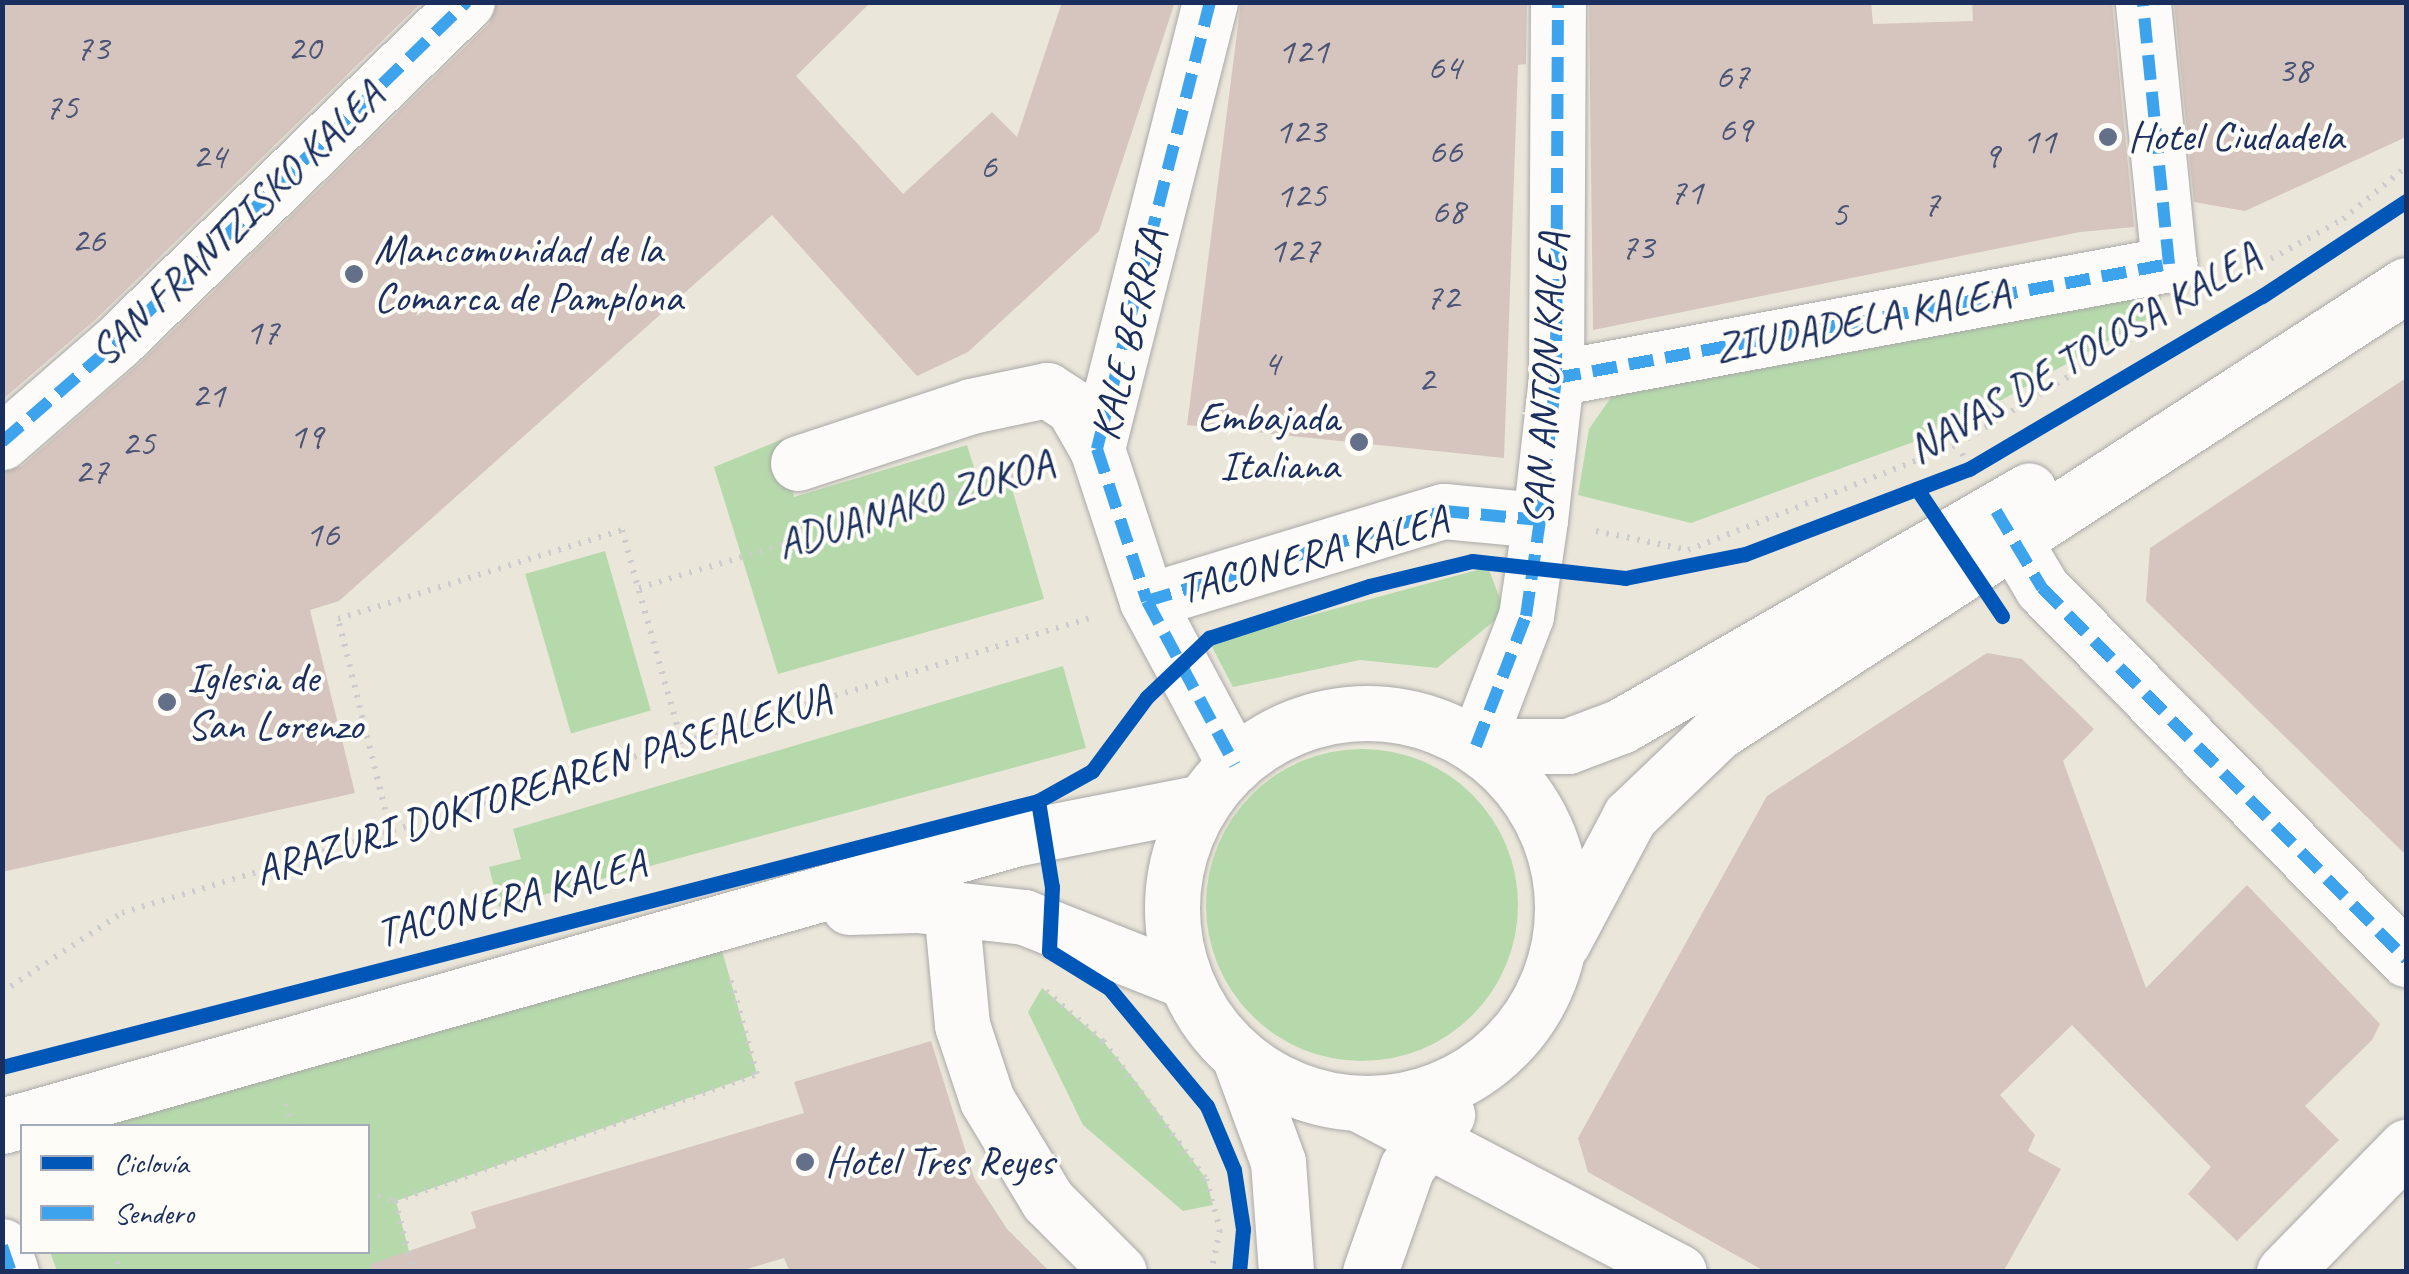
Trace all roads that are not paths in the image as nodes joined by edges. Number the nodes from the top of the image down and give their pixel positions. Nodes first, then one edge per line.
1 (467, 2) edge
2 (1210, 2) edge
3 (1558, 2) edge
4 (2143, 2) edge
5 (2386, 238) edge
6 (2406, 285) edge
7 (1556, 378) junction
8 (2, 442) edge
9 (1097, 449) junction
10 (798, 463) dead end
11 (1991, 495) junction
12 (1540, 520) junction
13 (1124, 608) junction
14 (1476, 746) junction
15 (1219, 784) junction
16 (951, 908) junction
17 (755, 911) junction
18 (1557, 953) junction
19 (2406, 959) edge
20 (1183, 980) junction
21 (1240, 1059) junction
22 (1486, 1065) junction
23 (1361, 1105) junction
24 (2, 1126) edge
25 (1427, 1142) junction
26 (2406, 1147) edge
27 (2, 1246) edge
28 (12, 1272) edge
29 (1119, 1272) edge
30 (1286, 1272) edge
31 (1370, 1272) edge
32 (1679, 1272) edge
33 (2284, 1272) edge

1 - 8 street, SAN FRANTZISKO KALEA
2 - 9 street, KALE BERRIA
3 - 7 street, SAN ANTON KALEA
4 - 7 street, ZIUDADELA KALEA
5 - 11 street, NAVAS DE TOLOSA KALEA
6 - 11 street, NAVAS DE TOLOSA KALEA
7 - 12 street, SAN ANTON KALEA
9 - 10 street, ADUANAKO ZOKOA
9 - 13 street, KALE BERRIA
11 - 14 street, NAVAS DE TOLOSA KALEA
11 - 18 street, NAVAS DE TOLOSA KALEA
11 - 19 street
12 - 13 street, TACONERA KALEA
12 - 14 street, SAN ANTON KALEA
13 - 15 street, KALE BERRIA
14 - 15 street, TACONERA KALEA
14 - 18 street
15 - 17 street, TACONERA KALEA
15 - 20 street
16 - 17 street, TACONERA KALEA
16 - 20 street, TACONERA KALEA
16 - 29 street
17 - 24 street, TACONERA KALEA
18 - 22 street
20 - 21 street
21 - 23 street
21 - 30 street
22 - 23 street
22 - 25 street
23 - 25 street
25 - 31 street
25 - 32 street
26 - 33 street
27 - 28 street

